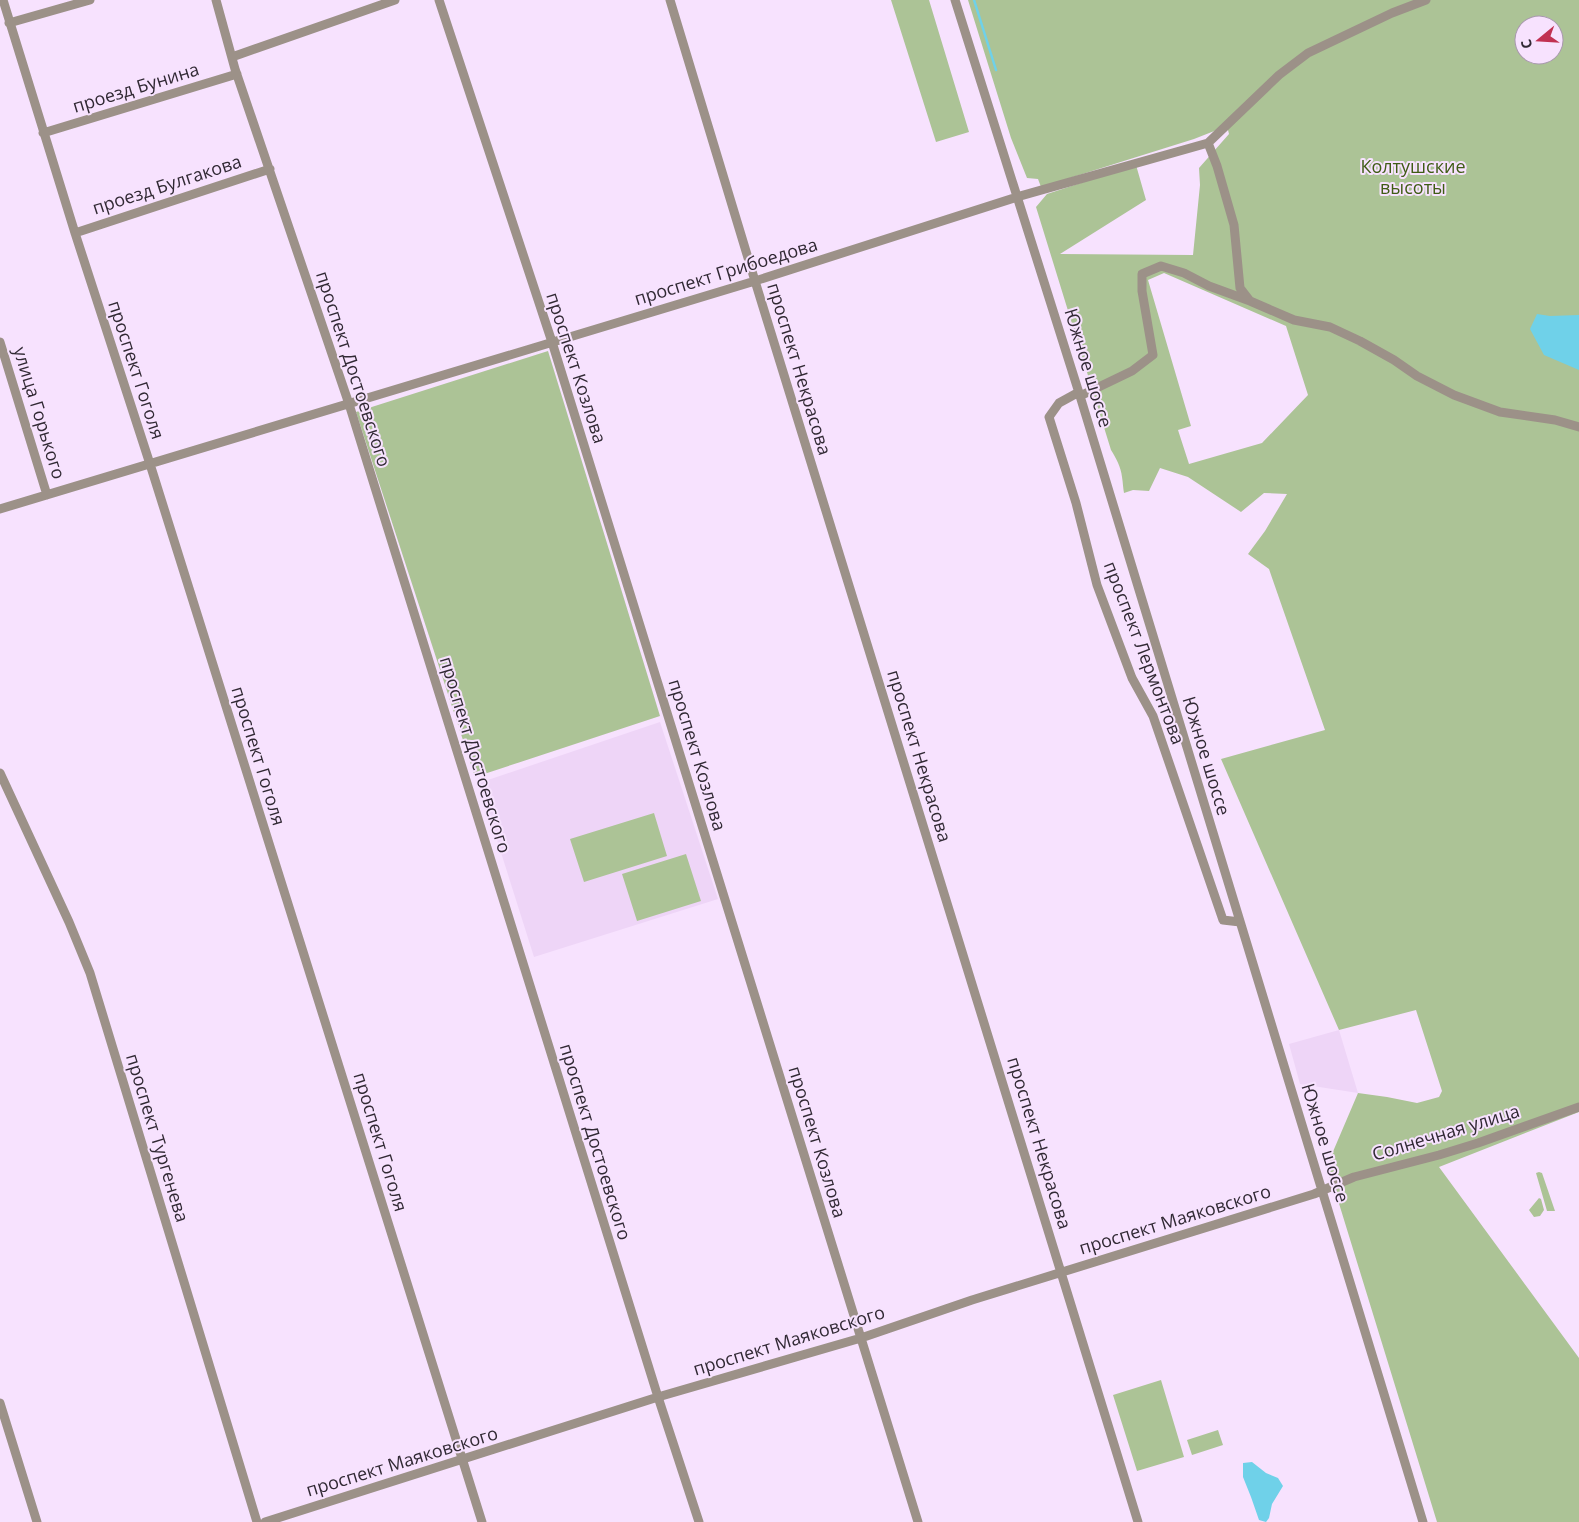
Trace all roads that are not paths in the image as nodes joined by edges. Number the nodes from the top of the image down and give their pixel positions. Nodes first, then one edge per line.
1 (3, 0) edge
2 (90, 0) edge
3 (216, 0) edge
4 (395, 0) edge
5 (439, 0) edge
6 (670, 0) edge
7 (955, 0) edge
8 (1426, 0) edge
9 (9, 23) junction
10 (232, 57) junction
11 (237, 74) junction
12 (44, 133) junction
13 (1208, 143) junction
14 (270, 169) junction
15 (1017, 197) junction
16 (74, 232) junction
17 (755, 281) junction
18 (1250, 301) junction
19 (0, 342) edge
20 (552, 342) junction
21 (1080, 394) junction
22 (349, 404) junction
23 (1579, 428) edge
24 (150, 464) junction
25 (48, 495) junction
26 (0, 509) edge
27 (0, 773) edge
28 (1240, 922) junction
29 (1579, 1107) edge
30 (1322, 1190) junction
31 (1062, 1272) junction
32 (861, 1338) junction
33 (658, 1397) junction
34 (0, 1403) edge
35 (462, 1460) junction
36 (37, 1522) edge
37 (257, 1522) edge
38 (265, 1522) edge
39 (482, 1522) edge
40 (699, 1522) edge
41 (918, 1522) edge
42 (1138, 1522) edge
43 (1423, 1522) edge

1 - 9 street, проспект Гоголя
2 - 9 street
3 - 10 street, проспект Достоевского
4 - 10 street
5 - 20 street, проспект Козлова
6 - 17 street, проспект Некрасова
7 - 15 street, Южное шоссе
8 - 13 street, проспект Грибоедова
9 - 12 street, проспект Гоголя
10 - 11 street, проспект Достоевского
11 - 12 street, проезд Бунина
11 - 14 street, проспект Достоевского
12 - 16 street, проспект Гоголя
13 - 15 street, проспект Грибоедова
13 - 18 street
14 - 16 street, проезд Булгакова
14 - 22 street, проспект Достоевского
15 - 17 street, проспект Грибоедова
15 - 21 street, Южное шоссе
16 - 24 street, проспект Гоголя
17 - 20 street, проспект Грибоедова
17 - 31 street, проспект Некрасова
18 - 21 street
18 - 23 street
19 - 25 street, улица Горького
20 - 22 street, проспект Грибоедова
20 - 32 street, проспект Козлова
21 - 28 street, Южное шоссе
21 - 28 street, проспект Лермонтова
22 - 24 street, проспект Грибоедова
22 - 33 street, проспект Достоевского
24 - 25 street, проспект Грибоедова
24 - 35 street, проспект Гоголя
25 - 26 street, проспект Грибоедова
27 - 37 street, проспект Тургенева
28 - 30 street, Южное шоссе
29 - 30 street, Солнечная улица
30 - 31 street, проспект Маяковского
30 - 43 street, Южное шоссе
31 - 32 street, проспект Маяковского
31 - 42 street, проспект Некрасова
32 - 33 street, проспект Маяковского
32 - 41 street, проспект Козлова
33 - 35 street, проспект Маяковского
33 - 40 street, проспект Достоевского
34 - 36 street
35 - 38 street, проспект Маяковского
35 - 39 street, проспект Гоголя

